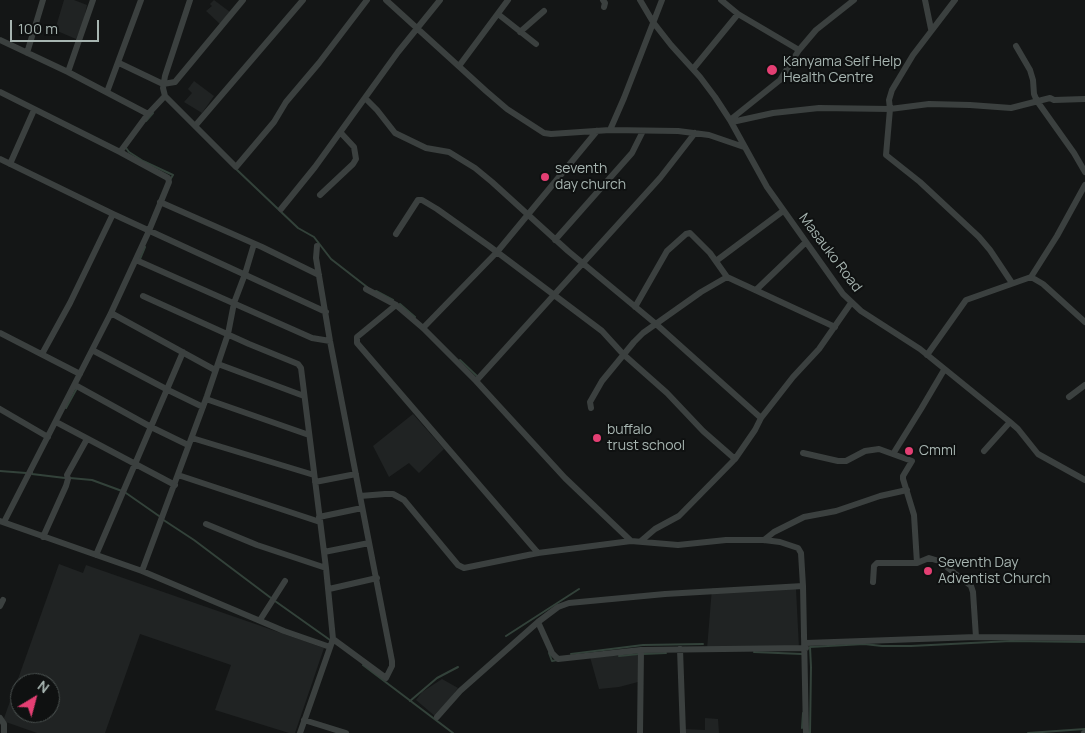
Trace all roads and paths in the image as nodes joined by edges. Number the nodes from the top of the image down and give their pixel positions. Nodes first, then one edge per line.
1 (43, 0) edge
2 (93, 0) edge
3 (141, 0) edge
4 (190, 0) edge
5 (244, 0) edge
6 (303, 0) edge
7 (367, 0) edge
8 (386, 0) edge
9 (440, 0) edge
10 (508, 0) edge
11 (640, 0) edge
12 (662, 0) edge
13 (721, 0) edge
14 (854, 0) edge
15 (925, 0) edge
16 (955, 0) edge
17 (394, 3) edge
18 (544, 11) dead end
19 (498, 14) junction
20 (738, 14) junction
21 (654, 22) junction
22 (417, 28) junction
23 (931, 29) junction
24 (520, 32) junction
25 (0, 40) edge
26 (536, 44) dead end
27 (1016, 46) dead end
28 (799, 50) junction
29 (27, 52) junction
30 (119, 63) junction
31 (459, 66) junction
32 (693, 69) junction
33 (68, 72) junction
34 (163, 84) junction
35 (0, 92) edge
36 (107, 92) junction
37 (165, 96) junction
38 (366, 99) junction
39 (1085, 99) edge
40 (1037, 101) junction
41 (890, 109) junction
42 (34, 110) junction
43 (148, 114) junction
44 (731, 121) junction
45 (195, 126) junction
46 (610, 130) junction
47 (597, 131) junction
48 (643, 131) junction
49 (341, 133) junction
50 (695, 133) junction
51 (744, 147) junction
52 (120, 152) junction
53 (1, 162) edge
54 (10, 164) junction
55 (1085, 172) edge
56 (1085, 186) edge
57 (320, 195) dead end
58 (160, 202) junction
59 (281, 209) dead end
60 (783, 211) junction
61 (113, 214) junction
62 (528, 214) junction
63 (149, 230) junction
64 (396, 234) dead end
65 (555, 240) junction
66 (805, 243) junction
67 (254, 244) junction
68 (317, 246) dead end
69 (497, 252) junction
70 (136, 260) junction
71 (716, 261) junction
72 (583, 263) junction
73 (245, 274) junction
74 (319, 275) junction
75 (727, 277) junction
76 (1031, 277) junction
77 (1012, 283) junction
78 (366, 288) dead end
79 (756, 290) junction
80 (554, 295) junction
81 (143, 296) dead end
82 (234, 303) junction
83 (851, 303) junction
84 (396, 305) junction
85 (635, 307) junction
86 (326, 312) junction
87 (111, 313) junction
88 (1085, 322) edge
89 (656, 324) junction
90 (834, 327) junction
91 (423, 328) junction
92 (0, 333) edge
93 (228, 334) junction
94 (330, 341) junction
95 (93, 348) junction
96 (183, 352) junction
97 (42, 354) junction
98 (623, 354) junction
99 (927, 355) junction
100 (216, 367) junction
101 (944, 370) junction
102 (80, 374) junction
103 (476, 381) junction
104 (75, 385) junction
105 (1085, 385) edge
106 (168, 390) junction
107 (304, 396) junction
108 (1069, 397) dead end
109 (206, 399) junction
110 (203, 407) junction
111 (591, 408) dead end
112 (0, 409) edge
113 (761, 418) junction
114 (56, 422) junction
115 (1010, 422) junction
116 (151, 427) junction
117 (309, 435) junction
118 (48, 437) junction
119 (87, 438) junction
120 (192, 438) junction
121 (188, 446) junction
122 (984, 451) dead end
123 (803, 453) dead end
124 (893, 454) junction
125 (735, 459) junction
126 (135, 464) junction
127 (356, 474) junction
128 (178, 475) junction
129 (315, 479) junction
130 (1085, 480) edge
131 (175, 485) junction
132 (907, 490) junction
133 (360, 496) junction
134 (362, 508) junction
135 (320, 520) junction
136 (2, 521) edge
137 (206, 524) dead end
138 (44, 537) junction
139 (764, 540) junction
140 (630, 541) junction
141 (641, 541) junction
142 (369, 542) junction
143 (324, 552) junction
144 (538, 553) junction
145 (96, 555) junction
146 (917, 563) junction
147 (326, 568) junction
148 (142, 571) junction
149 (377, 578) junction
150 (285, 581) dead end
151 (873, 582) dead end
152 (804, 586) junction
153 (329, 589) junction
154 (260, 620) junction
155 (538, 622) junction
156 (976, 637) junction
157 (1085, 638) edge
158 (333, 639) junction
159 (806, 646) junction
160 (330, 647) junction
161 (680, 649) junction
162 (641, 650) junction
163 (0, 718) edge
164 (437, 718) dead end
165 (304, 720) junction
166 (4, 733) edge
167 (300, 733) edge
168 (346, 733) edge
169 (640, 733) edge
170 (683, 733) edge
171 (806, 733) edge

1 - 29 street
2 - 33 street
3 - 30 street
4 - 34 street
5 - 34 street
6 - 45 street
7 - 45 street
8 - 17 street
9 - 22 street
10 - 19 street
11 - 21 street, Masauko Road
12 - 21 street
13 - 20 street
14 - 28 street
15 - 23 street
16 - 23 street
17 - 22 street
18 - 24 street
19 - 24 street
19 - 31 street
20 - 28 street
20 - 32 street
21 - 32 street, Masauko Road
21 - 46 street
22 - 31 street
22 - 38 street
23 - 41 street
24 - 26 street
25 - 29 street
27 - 40 street
28 - 44 street
29 - 33 street
30 - 34 street
30 - 36 street
31 - 47 street
32 - 44 street, Masauko Road
33 - 36 street
34 - 37 street
35 - 42 street
36 - 43 street
37 - 43 street
37 - 45 street
38 - 49 street
38 - 62 street
39 - 40 street
40 - 41 street
40 - 55 street
41 - 44 street
41 - 77 street
42 - 52 street
42 - 54 street
43 - 52 street
44 - 51 street, Masauko Road
46 - 47 street
46 - 48 street
47 - 62 street
48 - 50 street
48 - 65 street
49 - 57 street
49 - 59 street
50 - 51 street
50 - 72 street
51 - 60 street, Masauko Road
52 - 58 street
53 - 54 street
54 - 61 street
56 - 76 street
58 - 63 street
58 - 67 street
60 - 66 street, Masauko Road
60 - 71 street
61 - 63 street
61 - 97 street
62 - 65 street
62 - 69 street
63 - 70 street
63 - 73 street
64 - 69 street
65 - 72 street
66 - 79 street
66 - 83 street, Masauko Road
67 - 73 street
67 - 74 street
68 - 74 street
69 - 80 street
69 - 91 street
70 - 82 street
70 - 87 street
71 - 75 street
71 - 85 street
72 - 80 street
72 - 85 street
73 - 82 street
73 - 86 street
74 - 86 street
75 - 79 street
75 - 89 street
76 - 77 street
76 - 88 street
77 - 99 street
78 - 84 street
79 - 90 street
80 - 98 street
80 - 103 street
81 - 93 street
82 - 93 street
82 - 94 street
83 - 90 street
83 - 99 street, Masauko Road
84 - 91 street
84 - 144 street
85 - 89 street
86 - 94 street
87 - 95 street
87 - 96 street
89 - 98 street
89 - 113 street
90 - 113 street
91 - 103 street
92 - 97 street
93 - 100 street
93 - 107 street
94 - 127 street
95 - 102 street
95 - 106 street
96 - 100 street
96 - 106 street
97 - 102 street
98 - 111 street
98 - 125 street
99 - 101 street, Masauko Road
100 - 107 street
100 - 109 street
101 - 115 street, Masauko Road
101 - 124 street
102 - 104 street
103 - 140 street
104 - 114 street
104 - 116 street
105 - 108 street
106 - 110 street
106 - 116 street
107 - 117 street
109 - 110 street
109 - 117 street
110 - 120 street
112 - 118 street
113 - 125 street
114 - 118 street
114 - 119 street
115 - 122 street
115 - 130 street, Masauko Road
116 - 121 street
116 - 126 street
117 - 129 street
118 - 136 street
119 - 126 street
119 - 138 street
120 - 121 street
120 - 129 street
121 - 128 street
123 - 124 street
124 - 132 street
125 - 141 street
126 - 131 street
126 - 145 street
127 - 129 street
127 - 133 street
128 - 131 street
128 - 135 street
129 - 135 street
131 - 148 street
132 - 139 street
132 - 146 street
133 - 134 street
133 - 144 street
134 - 135 street
134 - 142 street
135 - 143 street
136 - 138 street
137 - 147 street
138 - 145 street
139 - 141 street
139 - 152 street
140 - 141 street
140 - 144 street
142 - 143 street
142 - 149 street
143 - 147 street
145 - 148 street
146 - 151 street
146 - 156 street
147 - 153 street
148 - 154 street
149 - 153 street
149 - 158 street
150 - 154 street
152 - 155 street
152 - 159 street
153 - 158 street
154 - 160 street
155 - 162 street
155 - 164 street
156 - 157 street
156 - 159 street
158 - 160 street
159 - 161 street
159 - 171 street
160 - 165 street
161 - 162 street
161 - 170 street
162 - 169 street
163 - 166 street
165 - 167 street
165 - 168 street

